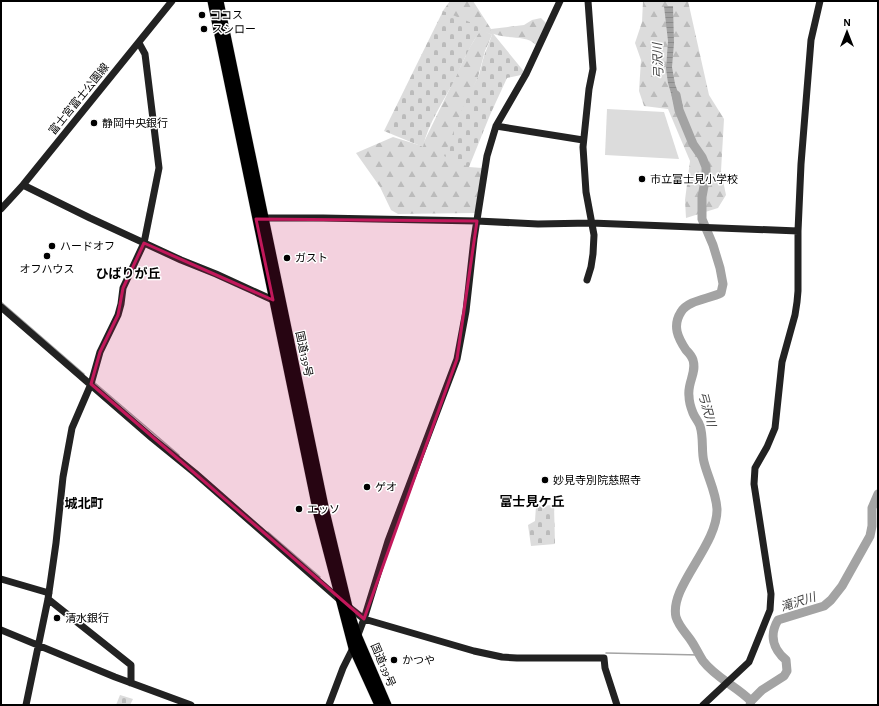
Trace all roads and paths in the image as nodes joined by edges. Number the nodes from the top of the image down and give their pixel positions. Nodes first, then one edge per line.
1 (172, 1) edge
2 (212, 1) edge
3 (219, 1) edge
4 (560, 1) edge
5 (588, 1) edge
6 (820, 1) edge
7 (138, 43) junction
8 (496, 126) junction
9 (583, 140) junction
10 (23, 185) junction
11 (1, 208) edge
12 (260, 218) junction
13 (477, 221) junction
14 (591, 224) junction
15 (798, 230) junction
16 (144, 243) junction
17 (587, 280) dead end
18 (273, 300) junction
19 (1, 307) edge
20 (91, 384) junction
21 (1, 579) edge
22 (48, 596) junction
23 (340, 600) junction
24 (348, 607) junction
25 (364, 619) junction
26 (1, 630) edge
27 (357, 635) junction
28 (39, 646) junction
29 (353, 648) junction
30 (131, 683) junction
31 (26, 705) edge
32 (191, 705) edge
33 (330, 705) edge
34 (379, 705) edge
35 (387, 705) edge
36 (617, 705) edge
37 (703, 705) edge

1 - 7 street, 富士宮富士公園線
2 - 12 highway, 国道139号
3 - 12 highway, 国道139号
4 - 8 street
5 - 9 street
6 - 15 street
7 - 10 street, 富士宮富士公園線
7 - 16 street
8 - 9 street
8 - 13 street
9 - 14 street
10 - 11 street, 富士宮富士公園線
10 - 16 street
12 - 13 street
12 - 18 highway, 国道139号
12 - 24 highway, 国道139号
13 - 14 street
13 - 25 street
14 - 15 street
14 - 17 street
15 - 37 street
16 - 18 street
16 - 20 street
18 - 23 highway, 国道139号
19 - 20 street
20 - 22 street
20 - 23 street
21 - 22 street
22 - 28 street
22 - 30 street
23 - 24 street
23 - 29 highway, 国道139号
24 - 25 street
24 - 27 highway, 国道139号
25 - 27 street
25 - 36 street
26 - 28 street
27 - 29 street
27 - 35 highway, 国道139号
28 - 30 street
28 - 31 street
29 - 33 street
29 - 34 highway, 国道139号
30 - 32 street

